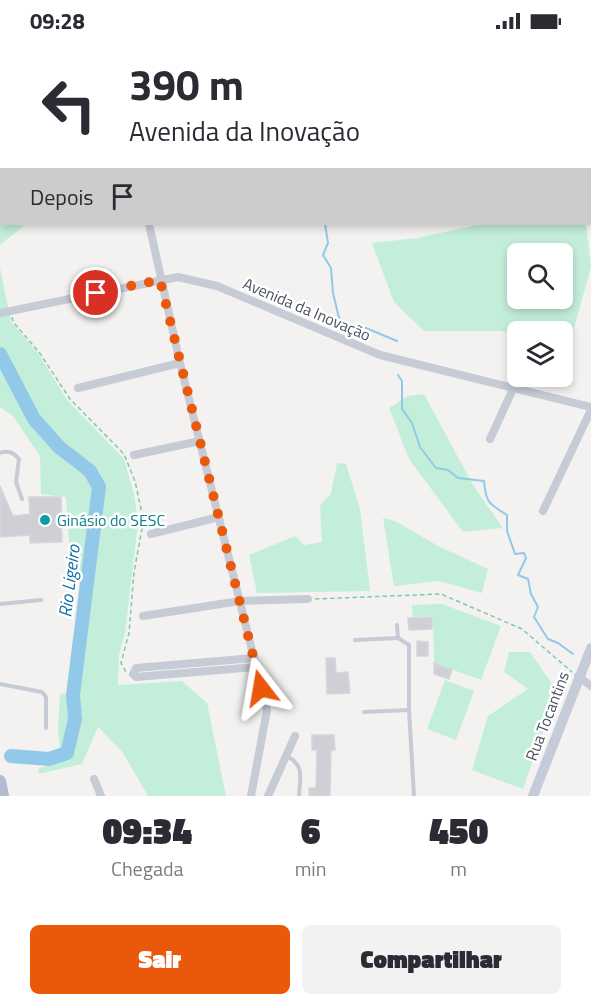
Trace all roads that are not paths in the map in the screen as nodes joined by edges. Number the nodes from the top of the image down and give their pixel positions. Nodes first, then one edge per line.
1 (149, 225) edge
2 (160, 280) junction
3 (0, 313) edge
4 (180, 363) junction
5 (507, 385) edge
6 (514, 387) joint
7 (78, 388) dead end
8 (591, 408) edge
9 (490, 439) dead end
10 (200, 441) junction
11 (0, 453) edge
12 (134, 455) dead end
13 (22, 499) dead end
14 (543, 511) dead end
15 (219, 517) junction
16 (151, 534) dead end
17 (308, 599) road end
18 (41, 600) dead end
19 (240, 601) junction
20 (0, 604) edge
21 (143, 616) dead end
22 (397, 625) dead end
23 (398, 638) junction
24 (355, 640) dead end
25 (591, 648) edge
26 (254, 658) junction
27 (256, 667) junction
28 (578, 676) junction
29 (0, 684) edge
30 (591, 686) edge
31 (409, 710) junction
32 (364, 712) dead end
33 (46, 728) dead end
34 (295, 736) dead end
35 (286, 756) junction
36 (94, 779) dead end
37 (0, 781) edge
38 (3, 796) edge
39 (101, 796) edge
40 (251, 796) edge
41 (268, 796) edge
42 (299, 796) edge
43 (414, 796) edge
44 (533, 796) edge

1 - 2 street
2 - 3 street, Avenida da Inovação
2 - 4 street
2 - 5 street, Avenida da Inovação
4 - 7 street
4 - 10 street
6 - 8 street, Avenida da Inovação
6 - 9 street
8 - 14 street
10 - 12 street
10 - 15 street
11 - 13 lane
15 - 16 street
15 - 19 street
17 - 19 street
18 - 20 lane
19 - 21 street
19 - 26 street
22 - 23 lane
23 - 24 lane
23 - 31 lane
25 - 28 main road, Rua Tocantins
26 - 27 street
26 - 27 street
27 - 40 street
28 - 30 street
28 - 44 main road, Rua Tocantins
29 - 33 lane
31 - 32 lane
31 - 43 lane
34 - 35 street
35 - 41 street
35 - 42 lane
36 - 39 street
37 - 38 main road

